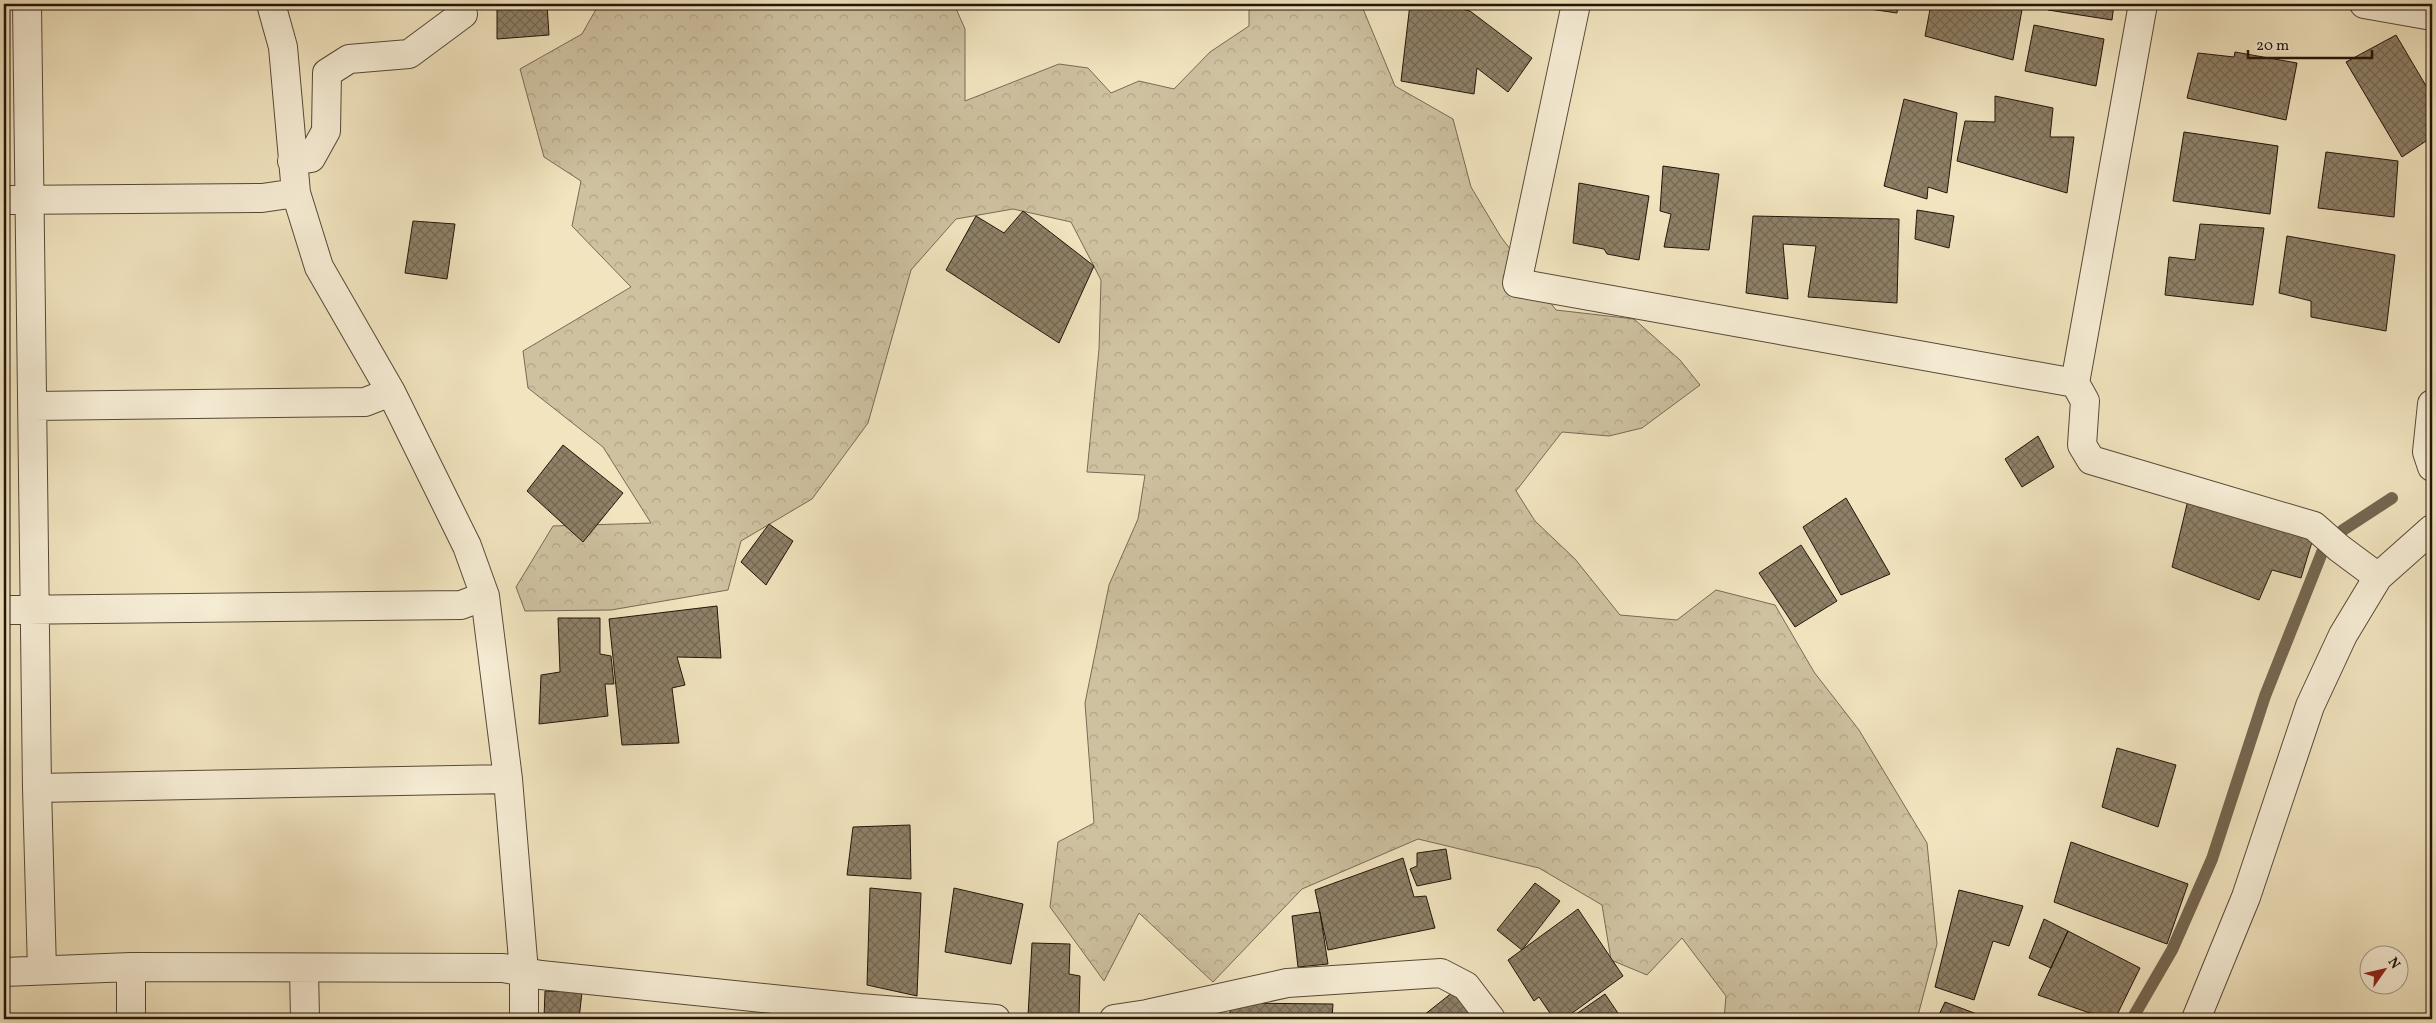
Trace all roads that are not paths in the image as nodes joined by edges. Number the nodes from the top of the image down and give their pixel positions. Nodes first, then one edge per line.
1 (27, 4) edge
2 (271, 4) edge
3 (1576, 4) edge
4 (2142, 4) edge
5 (2364, 4) edge
6 (463, 14) dead end
7 (2432, 16) edge
8 (292, 161) junction
9 (296, 193) junction
10 (17, 200) edge
11 (2075, 383) junction
12 (391, 392) junction
13 (2432, 404) edge
14 (32, 406) junction
15 (2432, 467) edge
16 (2432, 529) edge
17 (2378, 577) junction
18 (485, 596) junction
19 (4, 610) edge
20 (35, 610) junction
21 (508, 779) junction
22 (37, 788) junction
23 (131, 967) junction
24 (304, 969) junction
25 (42, 970) junction
26 (4, 972) edge
27 (524, 972) junction
28 (131, 1019) edge
29 (305, 1019) edge
30 (524, 1019) edge
31 (996, 1019) edge
32 (1114, 1019) edge
33 (1491, 1019) edge
34 (2196, 1019) edge

1 - 10 street
2 - 8 street
3 - 11 street
4 - 11 street
5 - 7 street
6 - 8 street
8 - 9 street
9 - 10 street
9 - 12 street
10 - 14 street
11 - 17 street
12 - 14 street
12 - 18 street
13 - 15 street
14 - 20 street
16 - 17 street
17 - 34 street
18 - 20 street
18 - 21 street
19 - 20 street
20 - 22 street
21 - 22 street
21 - 27 street
22 - 25 street
23 - 24 street
23 - 25 street
23 - 28 street
24 - 27 street
24 - 29 street
25 - 26 street
27 - 30 street
27 - 31 street
32 - 33 street

